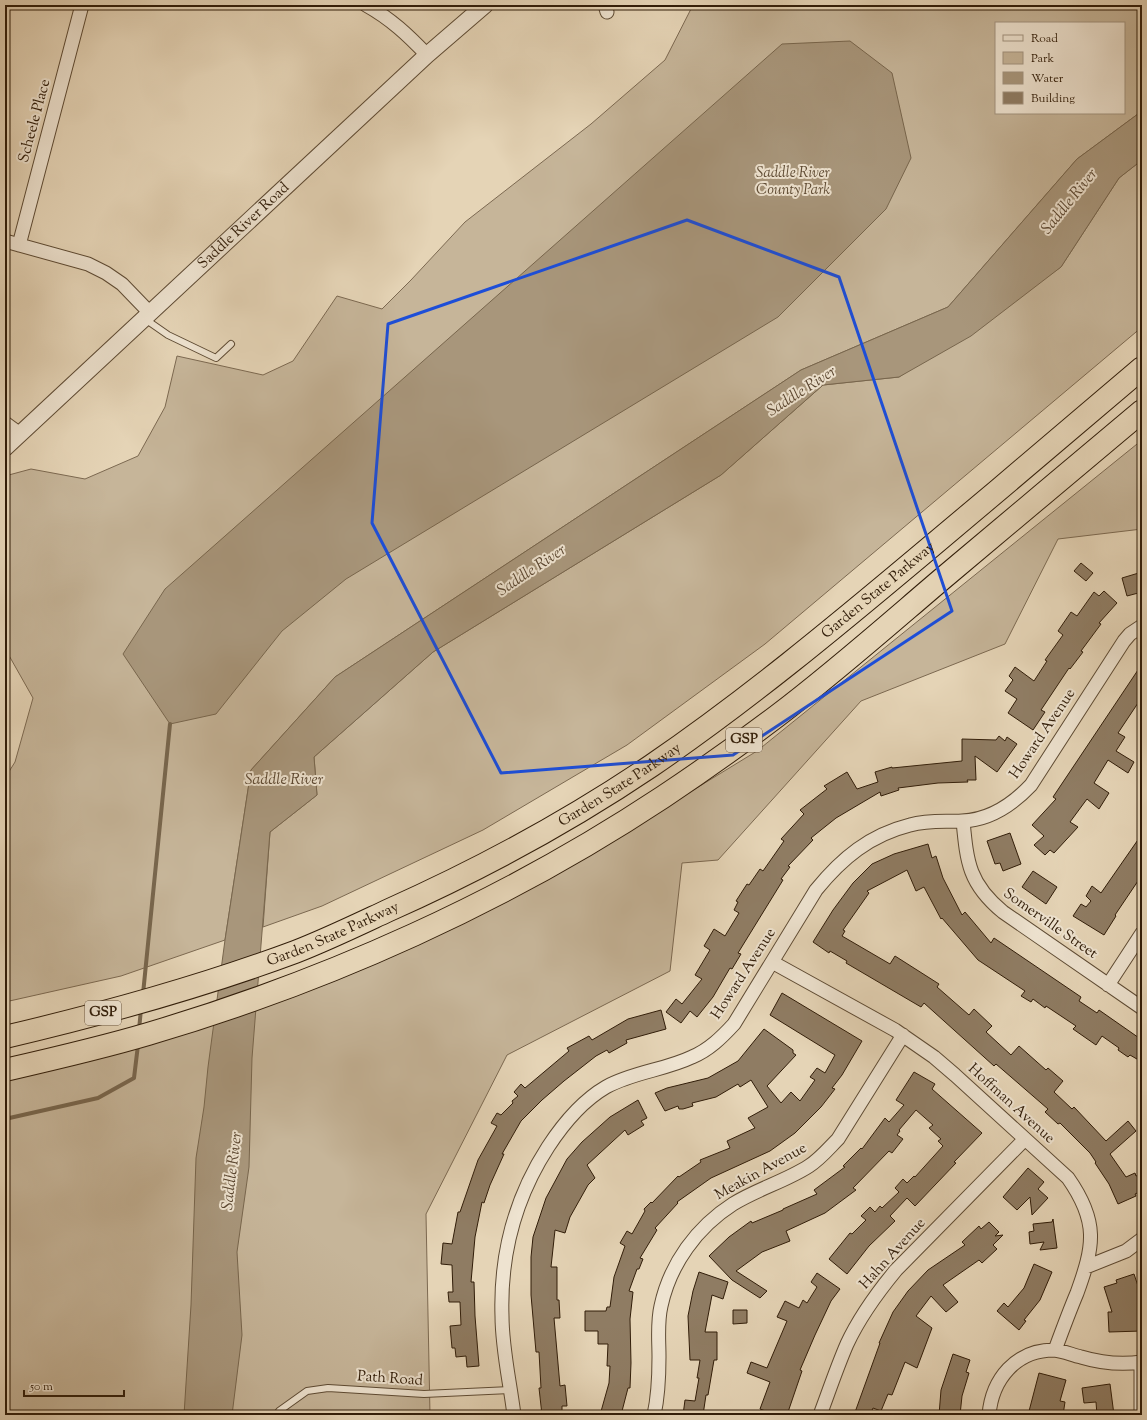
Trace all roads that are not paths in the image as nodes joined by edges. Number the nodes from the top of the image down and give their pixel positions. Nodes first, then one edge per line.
1 (82, 5) edge
2 (366, 5) edge
3 (485, 5) edge
4 (427, 55) junction
5 (5, 241) edge
6 (19, 245) junction
7 (147, 316) junction
8 (231, 344) dead end
9 (1142, 368) edge
10 (1142, 411) edge
11 (5, 423) edge
12 (20, 434) junction
13 (5, 448) edge
14 (1142, 626) edge
15 (963, 821) junction
16 (1142, 933) edge
17 (772, 962) junction
18 (1108, 985) junction
19 (1142, 1008) edge
20 (903, 1035) junction
21 (5, 1037) edge
22 (5, 1070) edge
23 (1025, 1139) junction
24 (1142, 1239) edge
25 (1086, 1267) junction
26 (1055, 1350) junction
27 (1141, 1362) edge
28 (511, 1390) junction
29 (277, 1415) edge
30 (514, 1415) edge
31 (654, 1415) edge
32 (820, 1415) edge
33 (989, 1415) edge
34 (1141, 1415) edge

1 - 6 street, Scheele Place
2 - 4 street
3 - 4 street, Saddle River Road
4 - 7 street, Saddle River Road
5 - 6 street
6 - 7 street
7 - 8 lane
7 - 12 street, Saddle River Road
9 - 21 highway, Garden State Parkway / GSP
10 - 22 highway, Garden State Parkway / GSP
11 - 12 street
12 - 13 street, Saddle River Road
14 - 15 street, Howard Avenue
15 - 17 street, Howard Avenue
15 - 18 street, Somerville Street
16 - 18 street
17 - 20 street, Hoffman Avenue
17 - 28 street, Howard Avenue
18 - 19 street, Somerville Street
20 - 23 street, Hoffman Avenue
20 - 31 street, Meakin Avenue
23 - 25 street, Hoffman Avenue
23 - 32 street, Hahn Avenue
24 - 25 street
25 - 26 street, Hoffman Avenue
26 - 27 street
26 - 33 street
27 - 34 street
28 - 29 lane, Path Road
28 - 30 street, Howard Avenue

